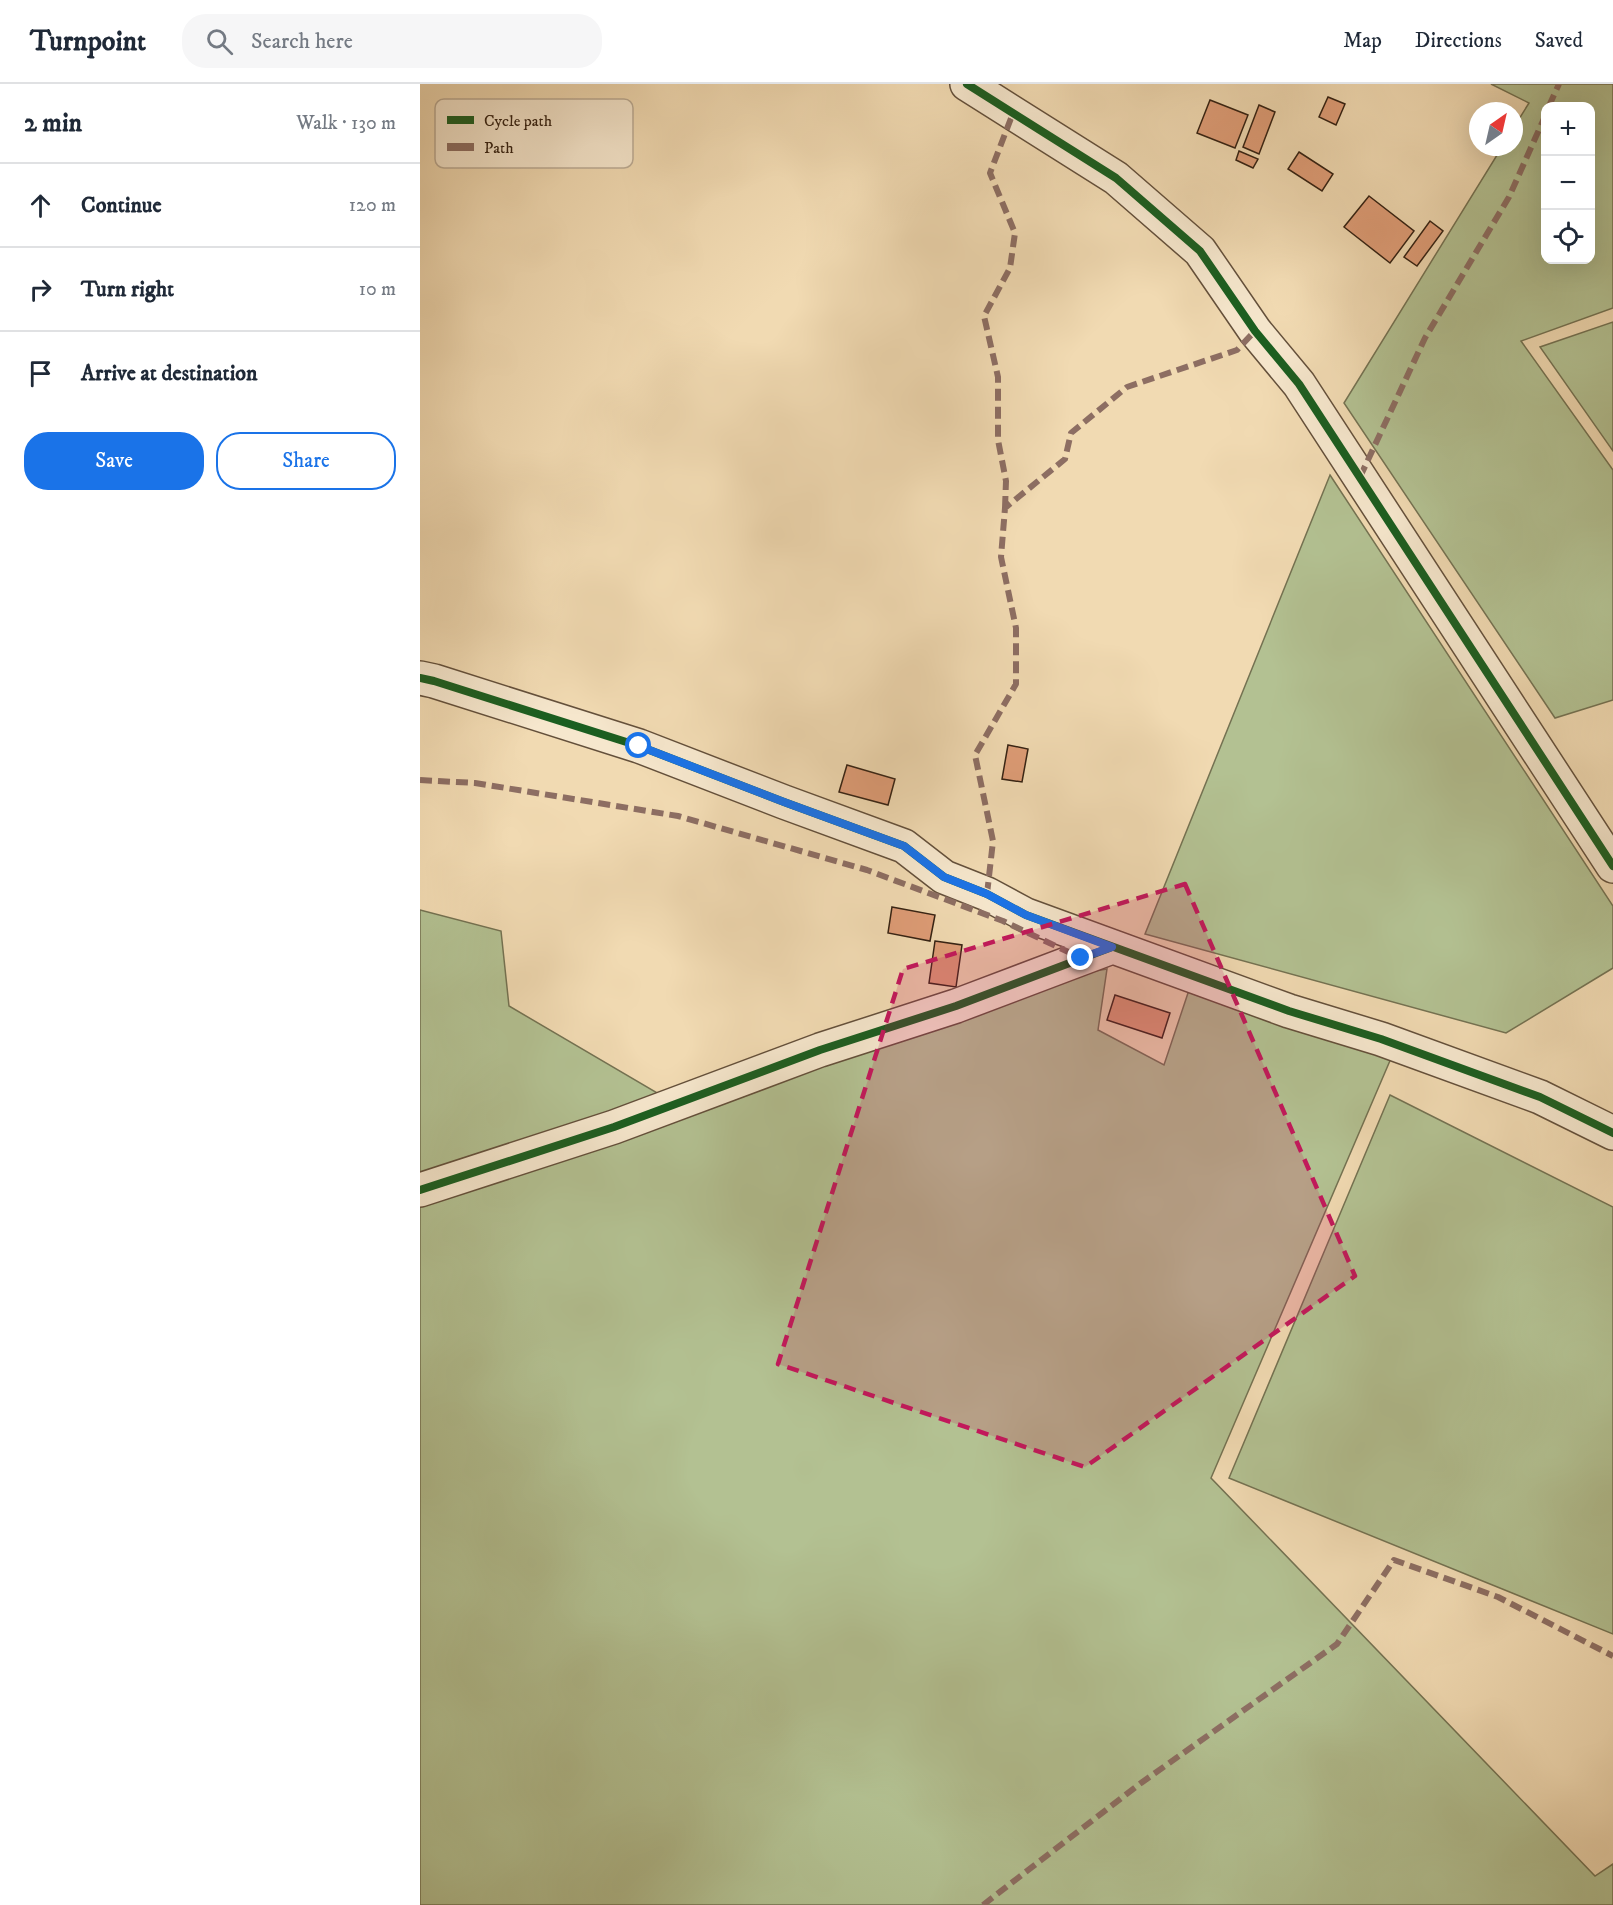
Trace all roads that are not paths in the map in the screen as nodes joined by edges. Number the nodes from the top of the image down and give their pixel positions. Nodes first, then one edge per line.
1 (967, 84) edge
2 (420, 678) edge
3 (1613, 866) edge
4 (1112, 947) junction
5 (1613, 1133) edge
6 (420, 1190) edge

1 - 3 street
2 - 4 street
4 - 5 street
4 - 6 street

